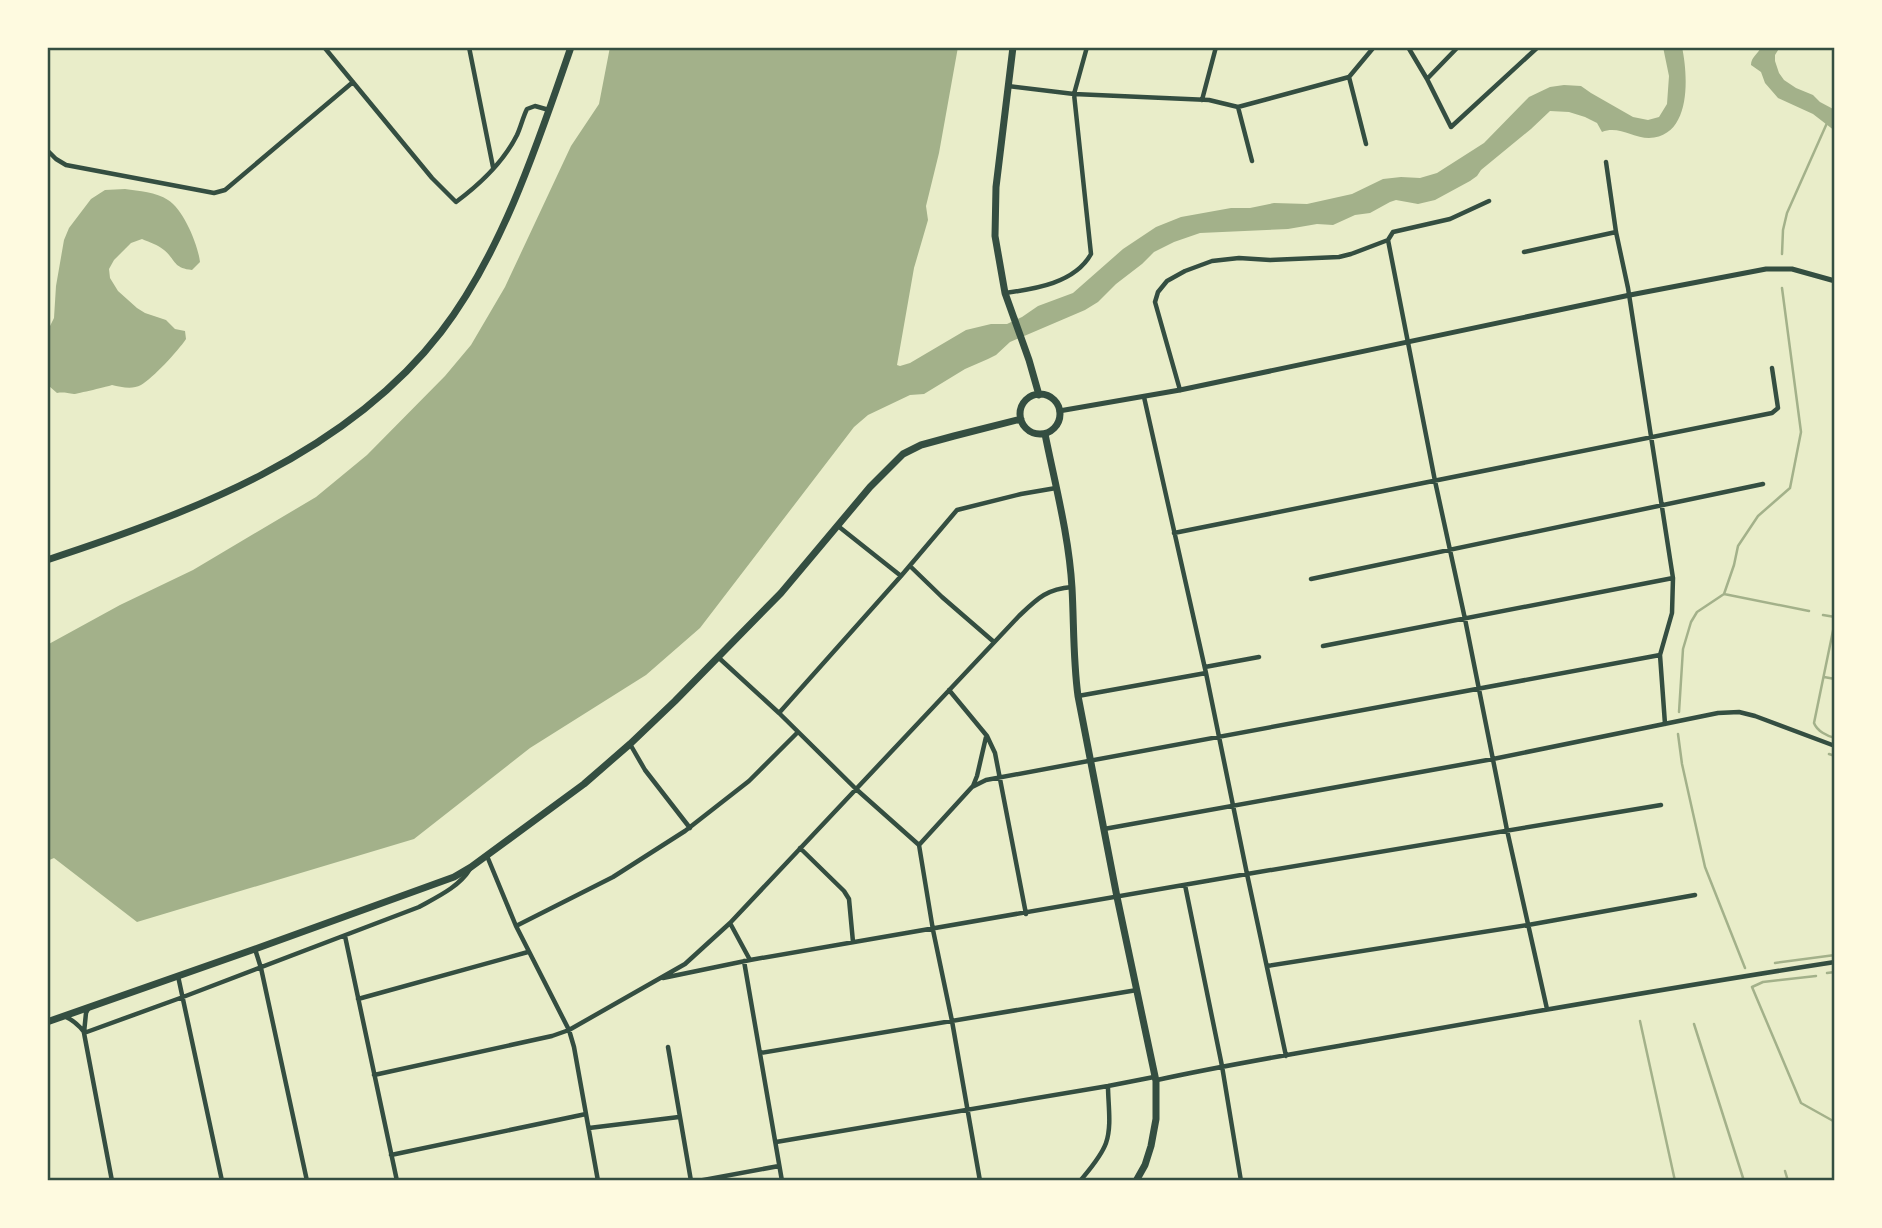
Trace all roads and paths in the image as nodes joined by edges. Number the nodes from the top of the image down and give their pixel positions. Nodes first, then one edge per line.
1 (324, 47) edge
2 (469, 47) edge
3 (570, 47) edge
4 (1013, 47) edge
5 (1087, 47) edge
6 (1216, 47) edge
7 (1374, 47) edge
8 (1408, 47) edge
9 (1458, 47) edge
10 (1538, 47) edge
11 (1349, 76) junction
12 (1427, 79) junction
13 (354, 82) junction
14 (1008, 86) junction
15 (1074, 94) junction
16 (1202, 100) junction
17 (1238, 107) junction
18 (549, 110) junction
19 (1366, 144) dead end
20 (47, 150) edge
21 (1252, 161) dead end
22 (1606, 162) dead end
23 (493, 167) junction
24 (1489, 201) dead end
25 (1616, 232) junction
26 (1388, 240) junction
27 (1524, 252) dead end
28 (1835, 281) edge
29 (1004, 293) junction
30 (1630, 295) junction
31 (1408, 342) junction
32 (1772, 368) dead end
33 (1180, 390) junction
34 (1039, 395) junction
35 (1144, 397) junction
36 (1059, 411) junction
37 (1021, 419) junction
38 (1045, 434) junction
39 (1651, 436) junction
40 (1435, 481) junction
41 (1763, 484) dead end
42 (1056, 488) junction
43 (1661, 506) junction
44 (838, 526) junction
45 (1174, 533) junction
46 (1449, 549) junction
47 (47, 560) edge
48 (910, 565) junction
49 (901, 576) junction
50 (1674, 578) junction
51 (1311, 579) dead end
52 (1072, 587) junction
53 (1465, 618) junction
54 (994, 642) junction
55 (1323, 646) dead end
56 (1660, 655) junction
57 (1259, 657) dead end
58 (719, 658) junction
59 (1206, 670) junction
60 (949, 690) junction
61 (1478, 690) junction
62 (1079, 695) junction
63 (779, 713) junction
64 (1665, 724) junction
65 (797, 733) junction
66 (986, 736) junction
67 (1219, 737) junction
68 (630, 744) junction
69 (1835, 746) edge
70 (1493, 759) junction
71 (1090, 762) junction
72 (1001, 777) junction
73 (972, 787) junction
74 (856, 789) junction
75 (1233, 805) junction
76 (1661, 805) dead end
77 (690, 828) junction
78 (1104, 829) junction
79 (1507, 831) junction
80 (919, 845) junction
81 (800, 848) junction
82 (486, 856) junction
83 (471, 867) junction
84 (1247, 874) junction
85 (1185, 885) junction
86 (1695, 895) dead end
87 (1117, 897) junction
88 (1026, 914) junction
89 (730, 923) junction
90 (1528, 925) junction
91 (516, 926) junction
92 (933, 930) junction
93 (345, 936) junction
94 (853, 942) junction
95 (255, 949) junction
96 (528, 952) junction
97 (747, 961) junction
98 (1835, 962) edge
99 (1267, 966) junction
100 (261, 968) junction
101 (178, 975) junction
102 (663, 978) junction
103 (1137, 990) junction
104 (183, 997) junction
105 (358, 999) junction
106 (89, 1007) junction
107 (1547, 1009) junction
108 (63, 1016) junction
109 (952, 1021) junction
110 (47, 1022) edge
111 (569, 1031) junction
112 (84, 1033) junction
113 (668, 1047) dead end
114 (760, 1053) junction
115 (1286, 1056) junction
116 (1222, 1066) junction
117 (374, 1075) junction
118 (1155, 1079) junction
119 (1108, 1086) junction
120 (968, 1110) junction
121 (586, 1114) junction
122 (679, 1117) junction
123 (589, 1128) junction
124 (776, 1142) junction
125 (391, 1156) junction
126 (779, 1166) junction
127 (111, 1181) edge
128 (222, 1181) edge
129 (307, 1181) edge
130 (397, 1181) edge
131 (597, 1181) edge
132 (691, 1181) edge
133 (698, 1181) edge
134 (782, 1181) edge
135 (980, 1181) edge
136 (1080, 1181) edge
137 (1136, 1181) edge
138 (1241, 1181) edge

1 - 13 street
2 - 23 street
3 - 18 main road
4 - 14 main road
5 - 15 street
6 - 16 street
7 - 11 street
8 - 12 street
9 - 12 street
10 - 12 street
11 - 17 street
11 - 19 street
13 - 20 street
13 - 23 street
14 - 15 street
14 - 29 main road
15 - 16 street
15 - 29 street
16 - 17 street
17 - 21 street
18 - 23 street
18 - 47 main road
22 - 25 street
24 - 26 street
25 - 27 street
25 - 30 street
26 - 31 street
26 - 33 street
28 - 30 street
29 - 34 main road
30 - 31 street
30 - 39 street
31 - 33 street
31 - 40 street
32 - 39 street
33 - 35 street
34 - 36 main road
34 - 37 main road
35 - 36 street
35 - 45 street
36 - 38 main road
37 - 38 main road
37 - 44 main road
38 - 42 main road
39 - 40 street
39 - 43 street
40 - 45 street
40 - 46 street
41 - 43 street
42 - 48 street
42 - 52 main road
43 - 46 street
43 - 50 street
44 - 49 street
44 - 58 main road
45 - 59 street
46 - 51 street
46 - 53 street
48 - 49 street
48 - 54 street
49 - 63 street
50 - 53 street
50 - 56 street
52 - 54 street
52 - 62 main road
53 - 55 street
53 - 61 street
54 - 60 street
56 - 61 street
56 - 64 street
57 - 59 street
58 - 63 street
58 - 68 main road
59 - 62 street
59 - 67 street
60 - 66 street
60 - 74 street
61 - 67 street
61 - 70 street
62 - 71 main road
63 - 65 street
64 - 69 street
64 - 70 street
65 - 74 street
65 - 77 street
66 - 72 street
66 - 73 street
67 - 71 street
67 - 75 street
68 - 77 street
68 - 82 main road
70 - 75 street
70 - 79 street
71 - 72 street
71 - 78 main road
72 - 73 street
72 - 88 street
73 - 80 street
74 - 80 street
74 - 81 street
75 - 78 street
75 - 84 street
76 - 79 street
77 - 91 street
78 - 87 main road
79 - 84 street
79 - 90 street
80 - 92 street
81 - 89 street
81 - 94 street
82 - 83 main road
82 - 91 street
83 - 93 street
83 - 95 main road
84 - 85 street
84 - 99 street
85 - 87 street
85 - 116 street
86 - 90 street
87 - 88 street
87 - 103 main road
88 - 92 street
89 - 97 street
89 - 102 street
90 - 99 street
90 - 107 street
91 - 96 street
92 - 94 street
92 - 109 street
93 - 100 street
93 - 105 street
94 - 97 street
95 - 100 street
95 - 101 main road
96 - 105 street
96 - 111 street
97 - 102 street
97 - 114 street
98 - 107 street
99 - 115 street
100 - 104 street
100 - 129 street
101 - 104 street
101 - 106 main road
102 - 111 street
103 - 109 street
103 - 118 main road
104 - 112 street
104 - 128 street
105 - 117 street
106 - 108 main road
106 - 112 street
107 - 115 street
108 - 110 main road
108 - 112 street
109 - 114 street
109 - 120 street
111 - 117 street
111 - 121 street
112 - 127 street
113 - 122 street
114 - 124 street
115 - 116 street
116 - 118 street
116 - 138 street
117 - 125 street
118 - 119 street
118 - 137 main road
119 - 120 street
119 - 136 street
120 - 124 street
120 - 135 street
121 - 123 street
121 - 125 street
122 - 123 street
122 - 132 street
123 - 131 street
124 - 126 street
125 - 130 street
126 - 133 street
126 - 134 street

